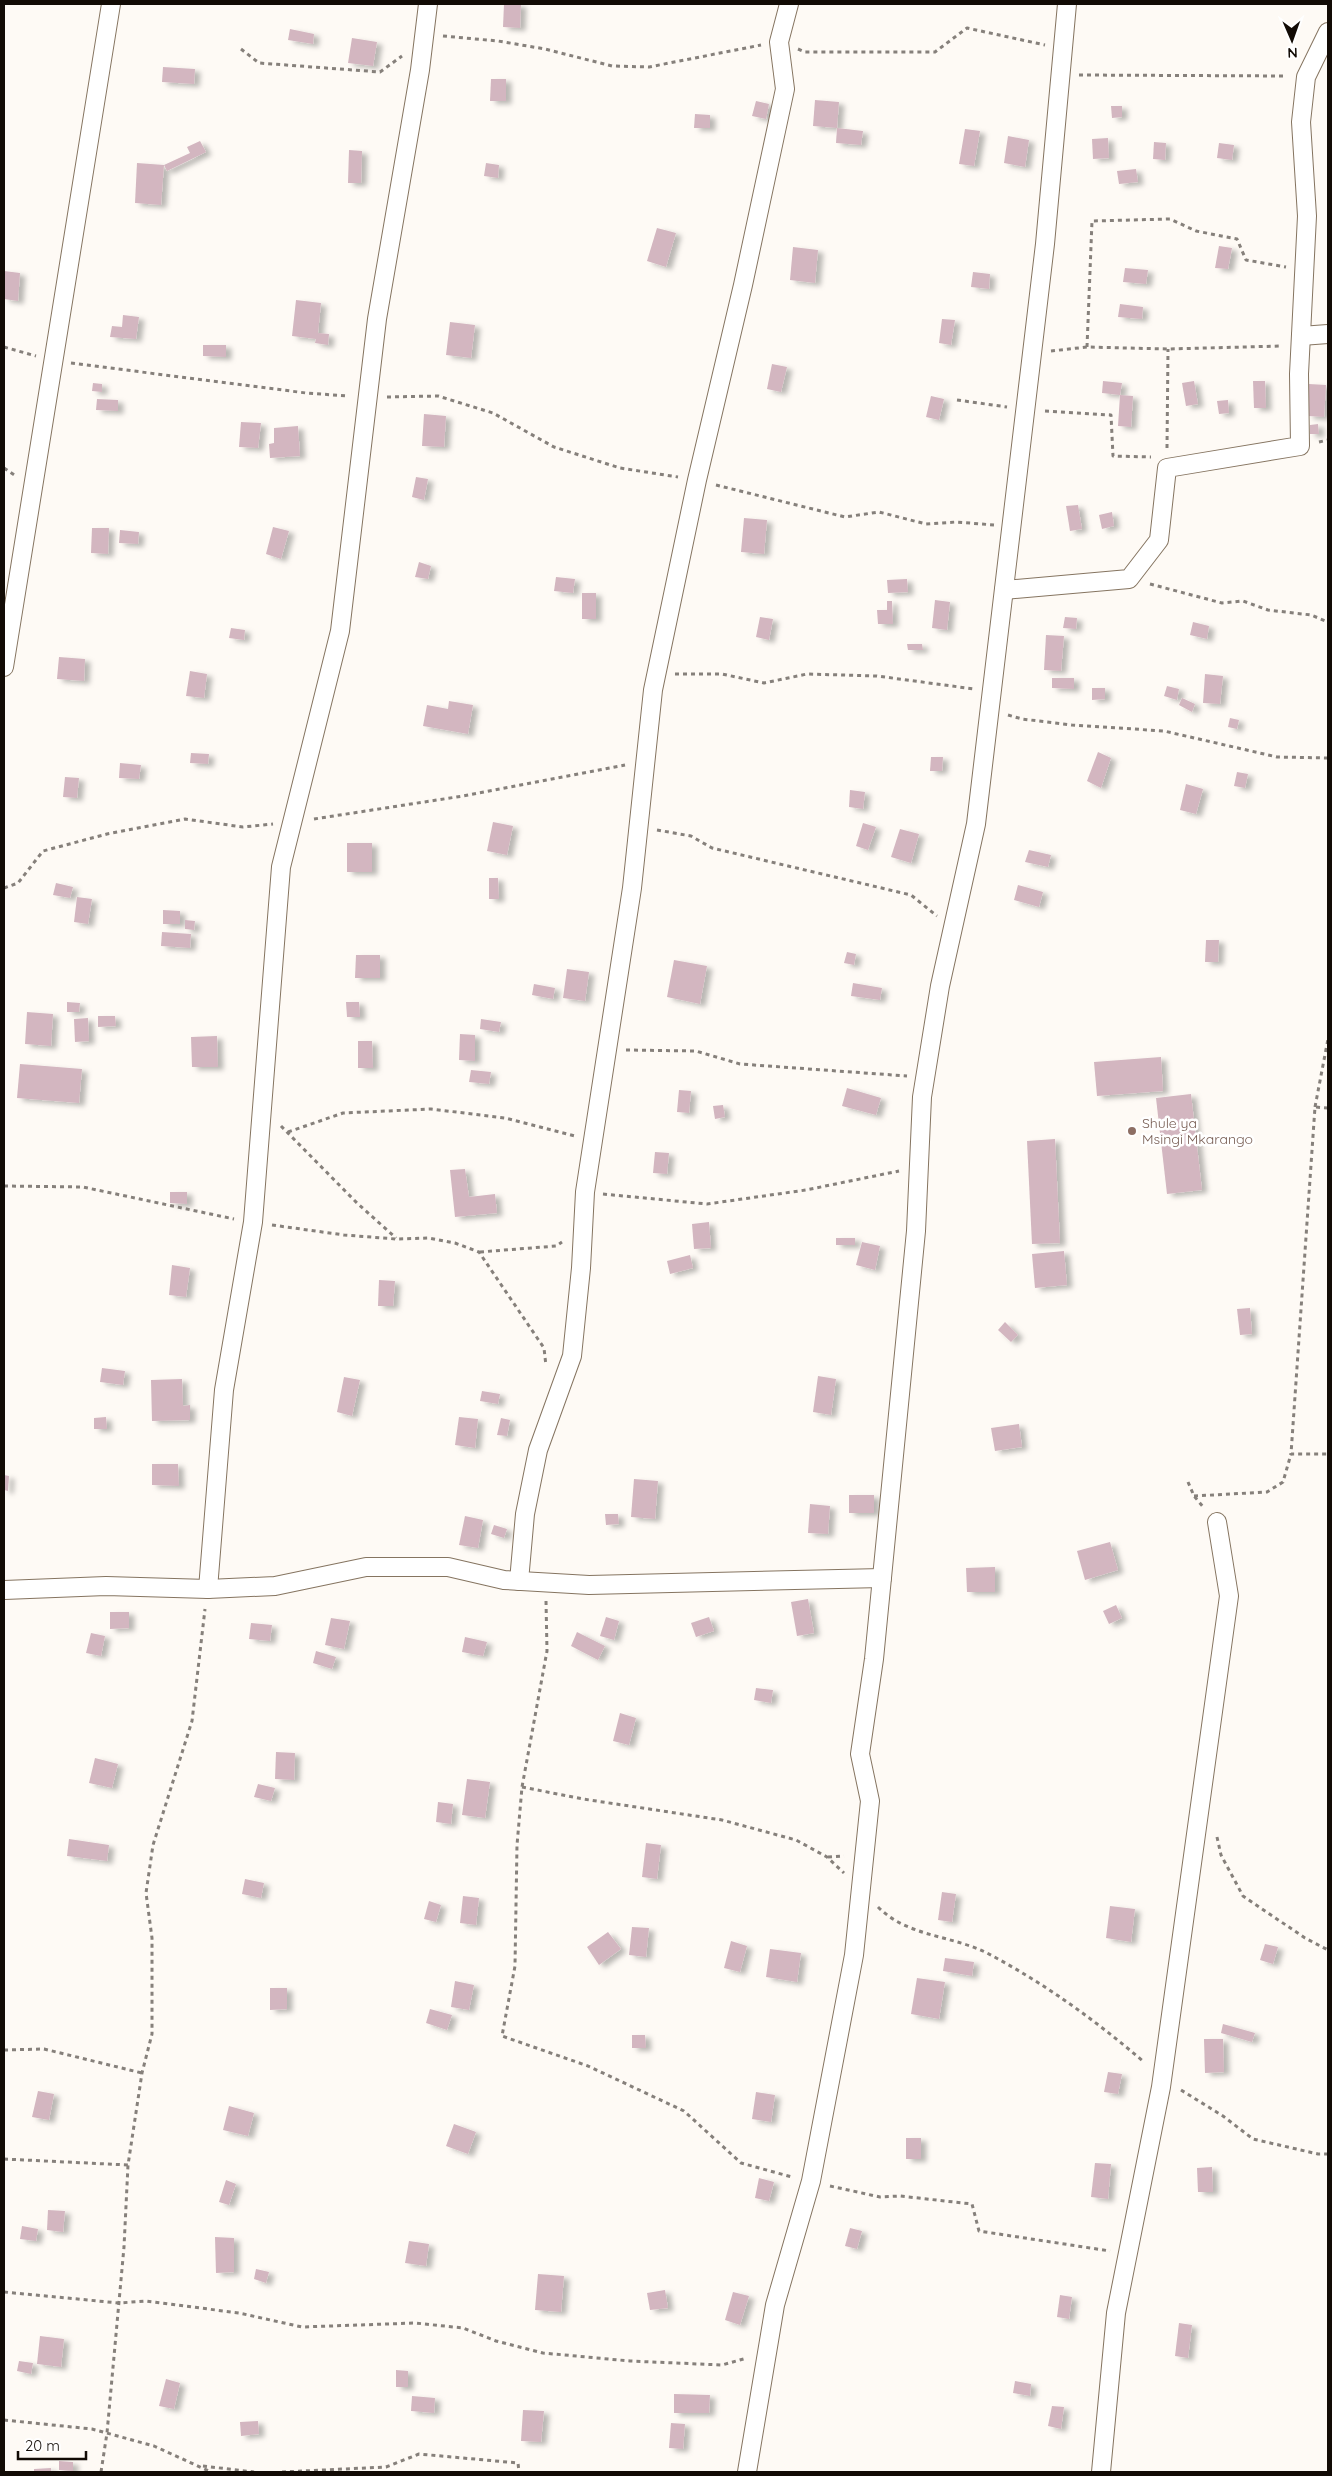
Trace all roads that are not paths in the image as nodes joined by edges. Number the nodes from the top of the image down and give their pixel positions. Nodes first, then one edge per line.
1 (111, 4) edge
2 (428, 4) edge
3 (789, 4) edge
4 (1066, 4) edge
5 (1328, 32) edge
6 (1328, 334) edge
7 (1301, 341) junction
8 (1004, 590) junction
9 (4, 667) edge
10 (1217, 1522) road end
11 (882, 1578) junction
12 (518, 1581) junction
13 (208, 1589) junction
14 (4, 1590) edge
15 (747, 2472) edge
16 (1101, 2472) edge

1 - 9 street
2 - 13 street
3 - 12 street
4 - 8 street
5 - 7 street
6 - 7 street
7 - 8 street
8 - 11 street
10 - 16 street
11 - 12 street
11 - 15 street
12 - 13 street
13 - 14 street

